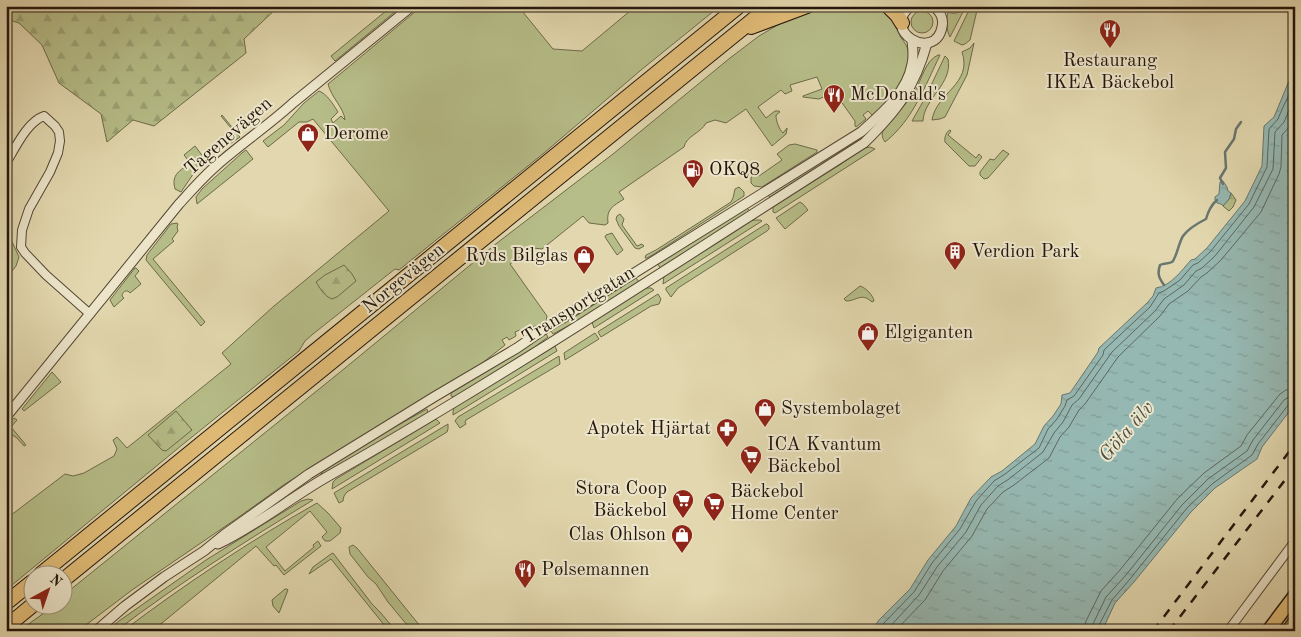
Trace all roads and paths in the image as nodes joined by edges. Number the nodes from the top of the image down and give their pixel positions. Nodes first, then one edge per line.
1 (412, 6) edge
2 (739, 6) edge
3 (770, 6) edge
4 (807, 6) edge
5 (888, 6) edge
6 (911, 6) edge
7 (940, 8) edge
8 (902, 23) junction
9 (738, 32) junction
10 (912, 41) junction
11 (927, 43) junction
12 (6, 163) edge
13 (90, 314) junction
14 (6, 417) edge
15 (1295, 541) edge
16 (204, 551) junction
17 (53, 564) edge
18 (72, 573) edge
19 (22, 590) edge
20 (1295, 594) edge
21 (6, 603) edge
22 (22, 614) edge
23 (1295, 621) edge
24 (6, 627) edge
25 (96, 631) edge
26 (1228, 631) edge
27 (1268, 631) edge
28 (1288, 631) edge

1 - 13 street, Tagenevägen
2 - 17 highway, Norgevägen
3 - 9 highway, Norgevägen
4 - 9 highway
5 - 8 highway
6 - 8 street
7 - 11 street, Transportgatan
8 - 10 street, Transportgatan
9 - 18 highway, Norgevägen
10 - 11 street
10 - 16 street, Transportgatan
11 - 16 street, Transportgatan
12 - 13 street
13 - 14 street, Tagenevägen
15 - 26 street
16 - 25 street, Transportgatan
19 - 21 highway
20 - 27 highway
22 - 24 highway
23 - 28 highway

